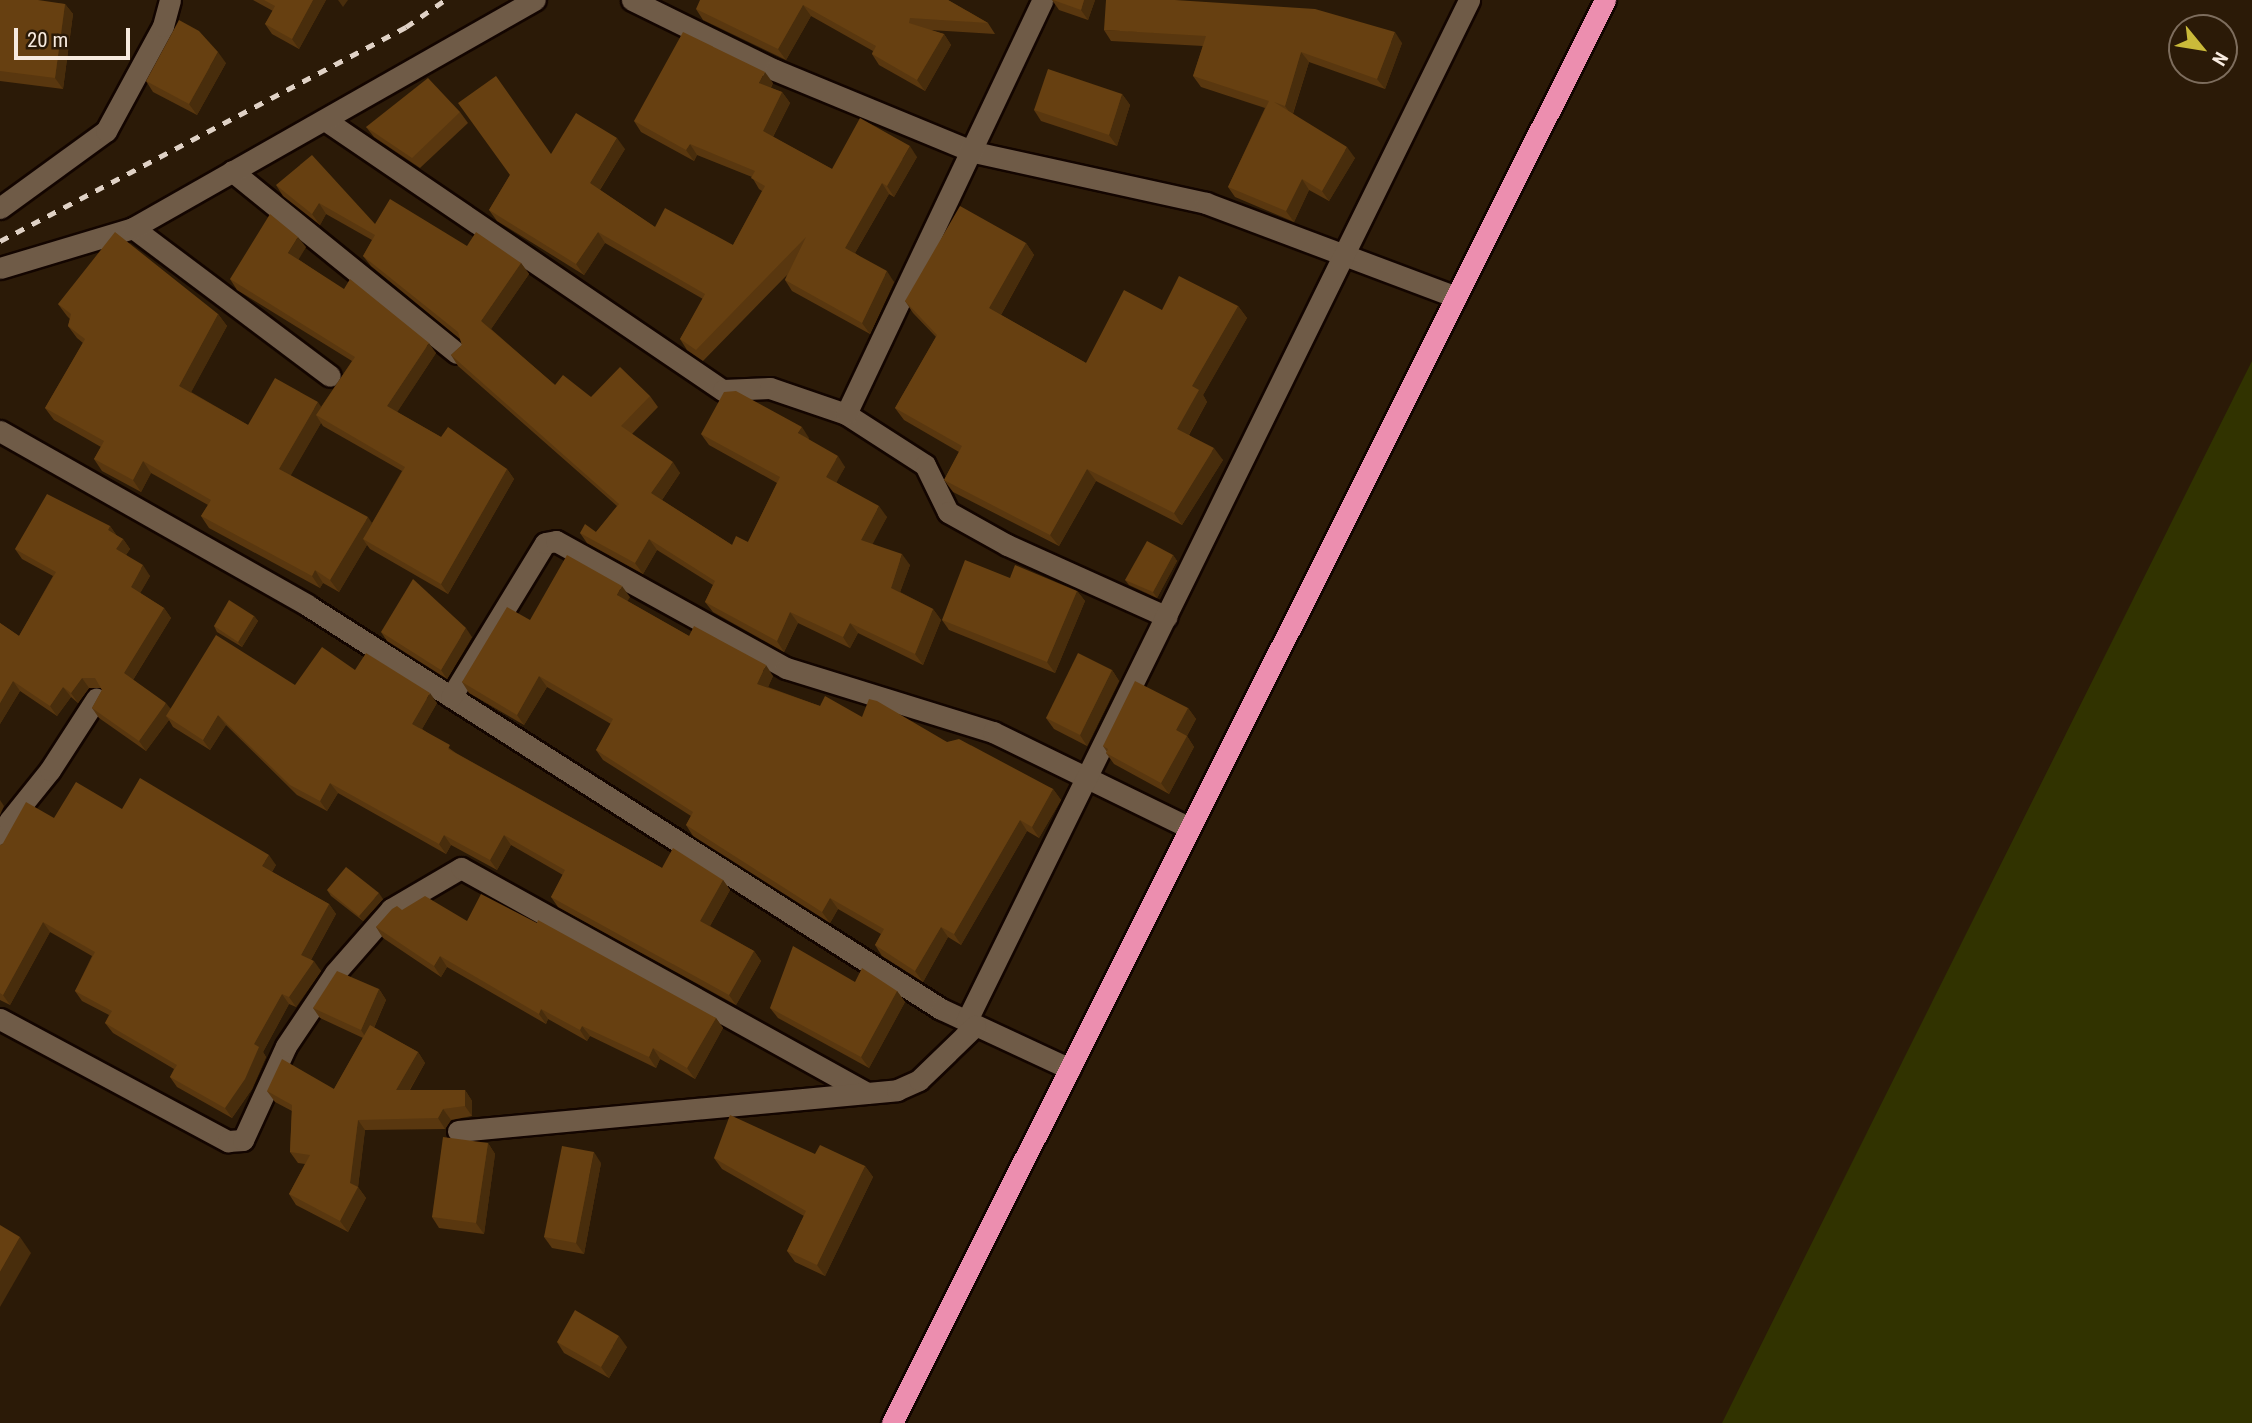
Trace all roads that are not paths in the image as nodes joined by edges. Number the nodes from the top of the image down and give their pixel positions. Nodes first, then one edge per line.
1 (170, 0) edge
2 (535, 0) edge
3 (632, 0) edge
4 (1043, 0) edge
5 (1469, 0) edge
6 (1605, 0) edge
7 (325, 120) junction
8 (974, 152) junction
9 (232, 171) junction
10 (0, 208) edge
11 (133, 228) junction
12 (1347, 255) junction
13 (0, 268) edge
14 (1456, 297) junction
15 (457, 353) edge
16 (330, 376) dead end
17 (846, 414) junction
18 (0, 431) edge
19 (1167, 617) junction
20 (451, 697) junction
21 (96, 699) edge
22 (1088, 777) junction
23 (1190, 828) junction
24 (0, 845) edge
25 (0, 1020) edge
26 (970, 1024) junction
27 (1070, 1069) junction
28 (867, 1093) junction
29 (458, 1131) dead end
30 (892, 1423) edge

1 - 10 street
2 - 7 street
3 - 8 street
4 - 8 street
5 - 12 street
6 - 14 highway
7 - 9 street
7 - 17 street
8 - 12 street
8 - 17 street
9 - 11 street
9 - 15 street
11 - 13 street
11 - 16 street
12 - 14 street
12 - 19 street
14 - 23 highway
17 - 19 street
18 - 20 street
19 - 22 street
20 - 22 street
20 - 26 street
21 - 24 street
22 - 23 street
22 - 26 street
23 - 27 highway
25 - 28 street
26 - 27 street
26 - 28 street
27 - 30 highway
28 - 29 street

